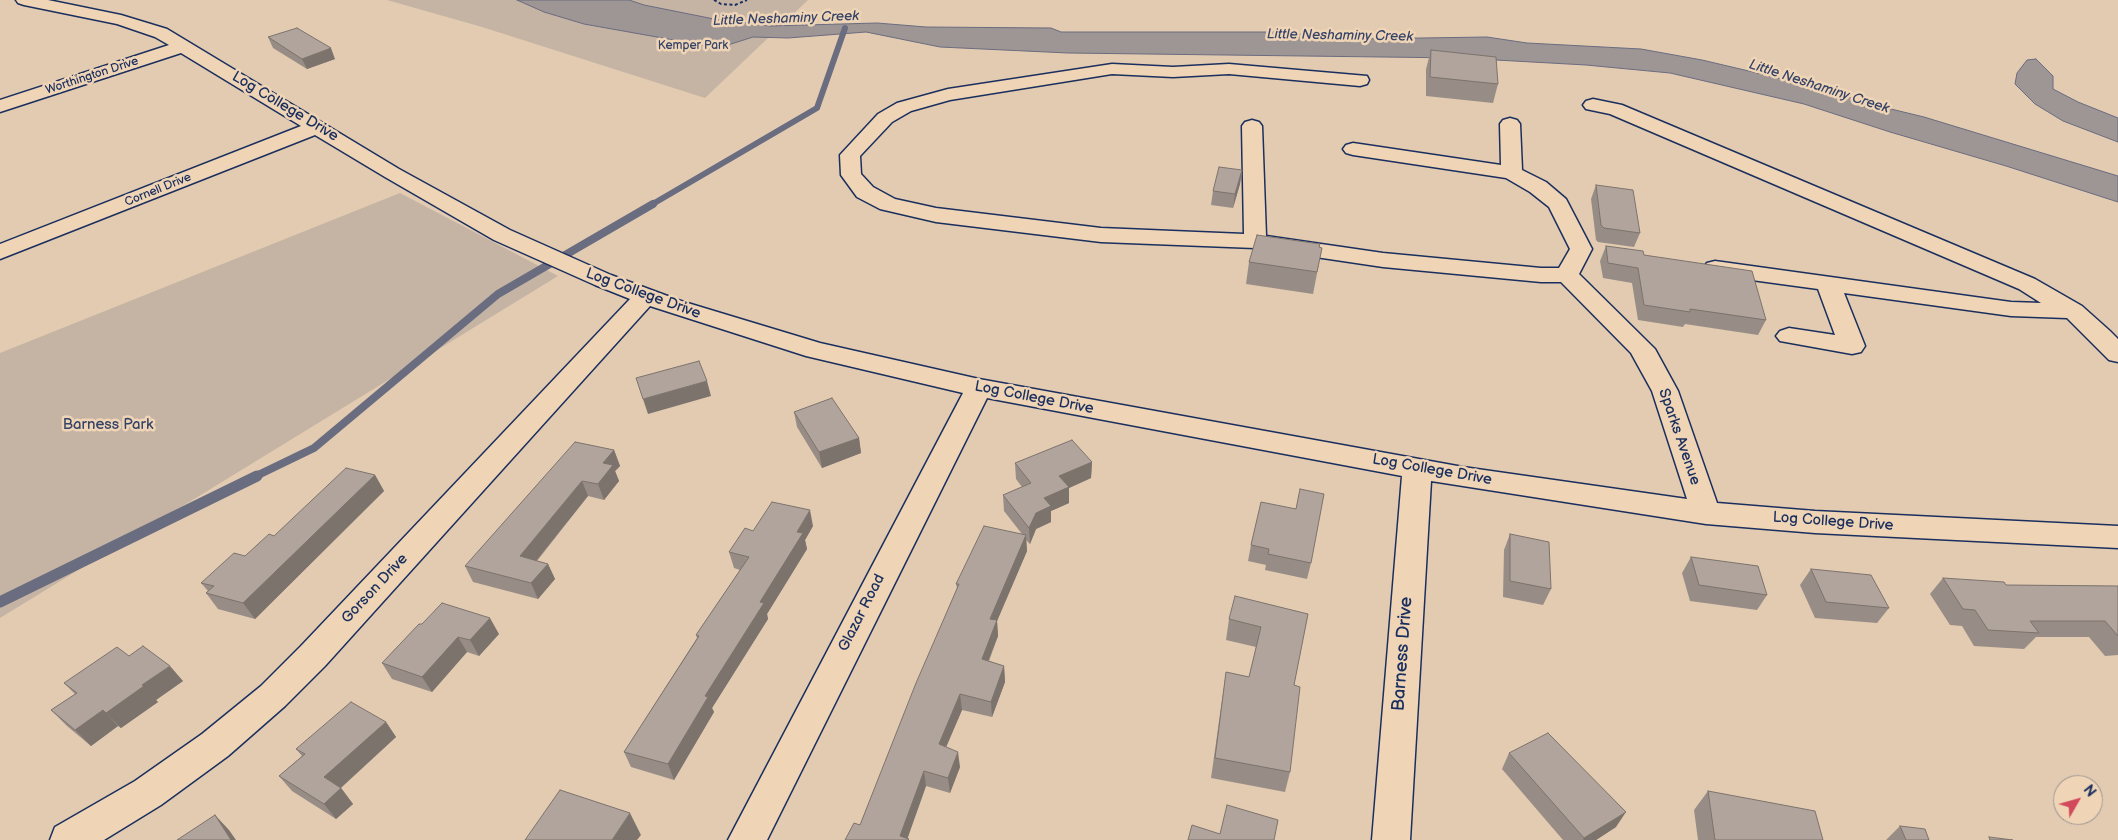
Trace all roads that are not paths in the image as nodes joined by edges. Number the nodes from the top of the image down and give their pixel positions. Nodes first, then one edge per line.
1 (24, 0) edge
2 (183, 46) junction
3 (1360, 80) dead end
4 (1593, 105) dead end
5 (0, 106) edge
6 (1510, 124) dead end
7 (1252, 126) dead end
8 (317, 127) junction
9 (1353, 149) dead end
10 (1512, 173) junction
11 (1255, 241) junction
12 (0, 252) edge
13 (1695, 265) edge
14 (1567, 275) junction
15 (1828, 284) junction
16 (646, 296) junction
17 (2073, 311) junction
18 (1789, 336) dead end
19 (2118, 354) edge
20 (979, 388) junction
21 (1417, 468) junction
22 (1706, 513) junction
23 (2118, 537) edge
24 (69, 840) edge
25 (747, 840) edge
26 (1391, 840) edge

1 - 2 street, Log College Drive
2 - 5 street, Worthington Drive
2 - 8 street, Log College Drive
3 - 11 street
4 - 17 street
6 - 10 street
7 - 11 street
8 - 12 street, Cornell Drive
8 - 16 street, Log College Drive
9 - 10 street
10 - 14 street
11 - 14 street
13 - 15 street
14 - 22 street, Sparks Avenue
15 - 17 street
15 - 18 street
16 - 20 street, Log College Drive
16 - 24 street, Gorson Drive
17 - 19 street
20 - 21 street, Log College Drive
20 - 25 street, Glazar Road
21 - 22 street, Log College Drive
21 - 26 street, Barness Drive
22 - 23 street, Log College Drive

